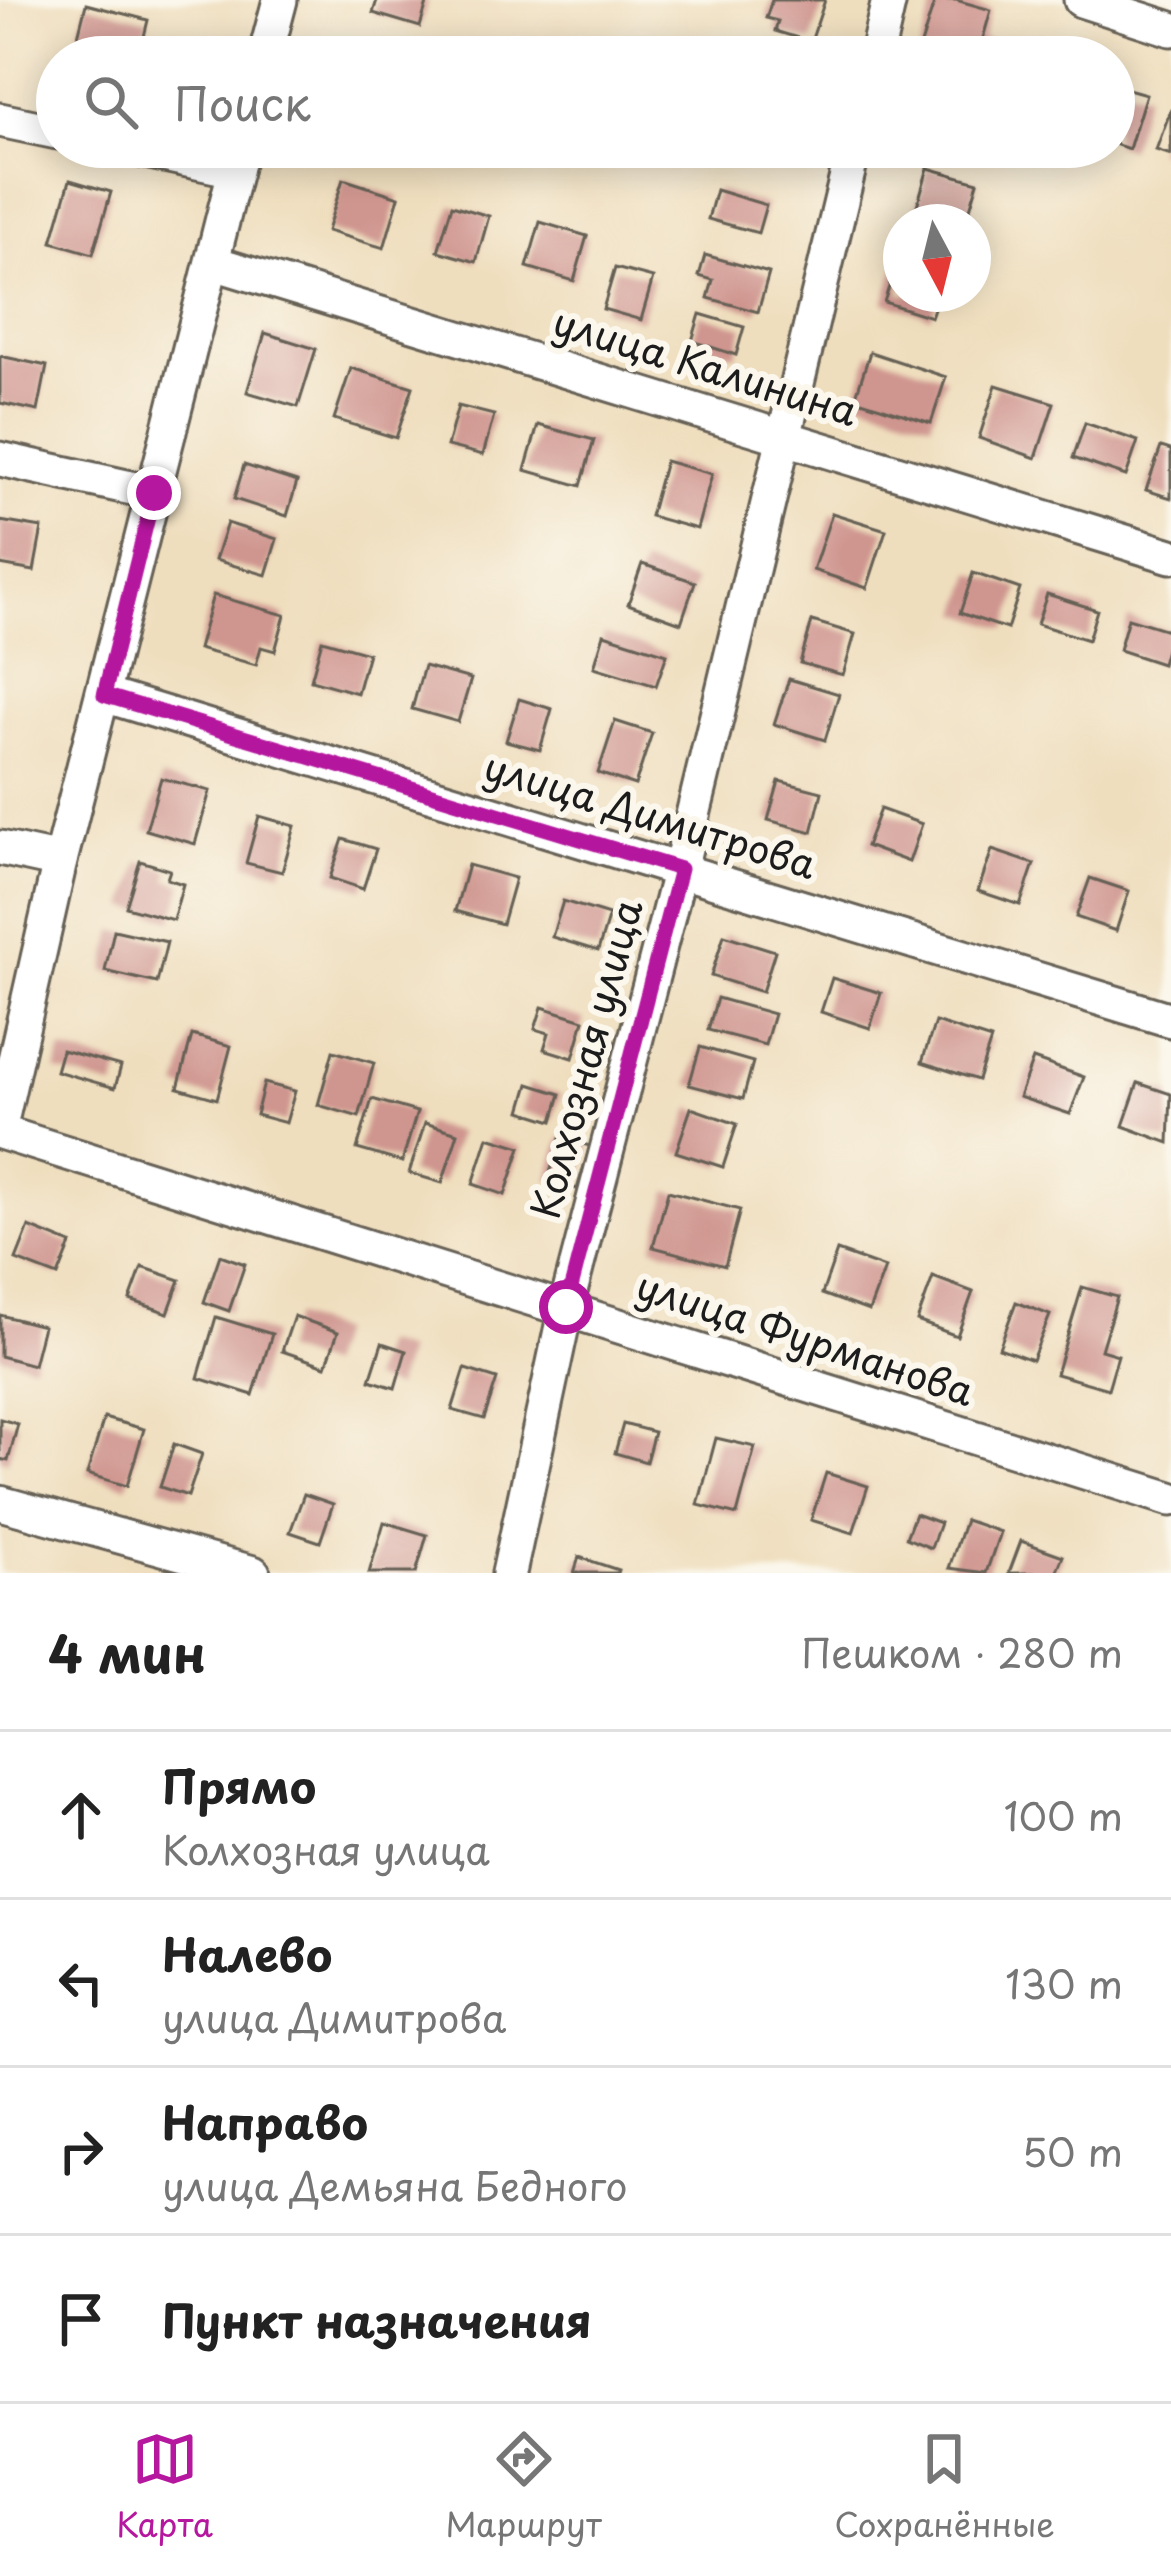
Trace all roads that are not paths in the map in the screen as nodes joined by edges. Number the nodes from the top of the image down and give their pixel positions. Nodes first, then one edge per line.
1 (280, 0) edge
2 (889, 0) edge
3 (1081, 0) edge
4 (1171, 29) edge
5 (271, 36) edge
6 (880, 36) edge
7 (0, 120) edge
8 (36, 128) edge
9 (236, 168) edge
10 (849, 168) edge
11 (214, 263) junction
12 (785, 435) junction
13 (0, 459) edge
14 (154, 493) junction
15 (1171, 556) edge
16 (104, 695) junction
17 (0, 848) edge
18 (59, 861) junction
19 (680, 869) junction
20 (1171, 1020) edge
21 (0, 1129) edge
22 (566, 1307) junction
23 (1171, 1499) edge
24 (0, 1503) edge
25 (253, 1573) edge
26 (508, 1573) edge

1 - 5 street
2 - 6 street
3 - 4 street
7 - 8 street
9 - 11 street
10 - 12 street, Колхозная улица
11 - 12 street, улица Калинина
11 - 14 street
12 - 15 street, улица Калинина
12 - 19 street, Колхозная улица
13 - 14 street
14 - 16 street
16 - 18 street
16 - 19 street, улица Димитрова
17 - 18 street
18 - 21 street
19 - 20 street, улица Димитрова
19 - 22 street, Колхозная улица
21 - 22 street, улица Фурманова
22 - 23 street, улица Фурманова
22 - 26 street, Колхозная улица
24 - 25 street

